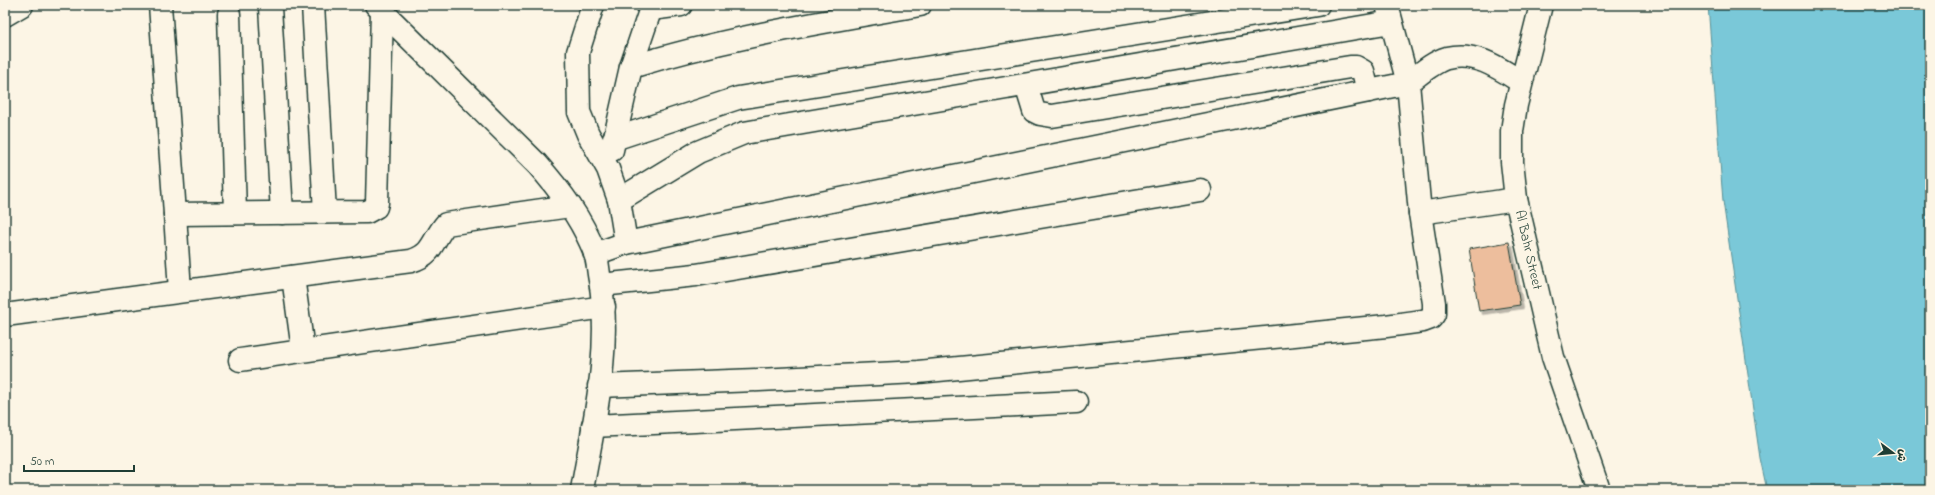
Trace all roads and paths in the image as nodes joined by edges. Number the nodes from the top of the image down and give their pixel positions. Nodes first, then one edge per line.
1 (22, 5) edge
2 (160, 5) edge
3 (312, 5) edge
4 (593, 5) edge
5 (681, 5) edge
6 (920, 5) edge
7 (1318, 5) edge
8 (1541, 5) edge
9 (270, 7) dead end
10 (652, 7) edge
11 (379, 8) edge
12 (229, 14) dead end
13 (1389, 14) edge
14 (5, 15) edge
15 (631, 67) junction
16 (1521, 82) junction
17 (1408, 83) junction
18 (1026, 85) junction
19 (1368, 91) junction
20 (614, 139) junction
21 (608, 169) junction
22 (1200, 190) dead end
23 (1516, 198) junction
24 (619, 200) junction
25 (570, 206) junction
26 (325, 212) junction
27 (282, 213) junction
28 (1420, 213) junction
29 (175, 214) junction
30 (235, 214) junction
31 (626, 243) junction
32 (595, 254) junction
33 (293, 277) junction
34 (601, 285) junction
35 (180, 291) junction
36 (604, 307) junction
37 (5, 315) edge
38 (303, 350) junction
39 (240, 360) dead end
40 (599, 386) junction
41 (1076, 402) dead end
42 (593, 426) junction
43 (582, 490) edge
44 (1599, 490) edge

1 - 14 street
2 - 29 street
3 - 26 street
4 - 21 street
5 - 10 street
6 - 15 street
7 - 20 street
8 - 16 street, Al Bahr Street
9 - 27 street
10 - 15 street
11 - 25 street
11 - 26 street
12 - 30 street
13 - 17 street
13 - 18 street
15 - 20 street
16 - 17 street
16 - 23 street, Al Bahr Street
17 - 19 street
17 - 28 street
18 - 19 street
18 - 24 street
19 - 31 street
20 - 21 street
21 - 24 street
22 - 34 street
23 - 28 street
23 - 44 street, Al Bahr Street
24 - 31 street
25 - 32 street
25 - 33 street
26 - 27 street
27 - 30 street
28 - 40 street
29 - 30 street
29 - 35 street
31 - 32 street
32 - 34 street
33 - 35 street
33 - 38 street
34 - 36 street
35 - 37 street
36 - 38 street
36 - 40 street
38 - 39 street
40 - 42 street
41 - 42 street
42 - 43 street

